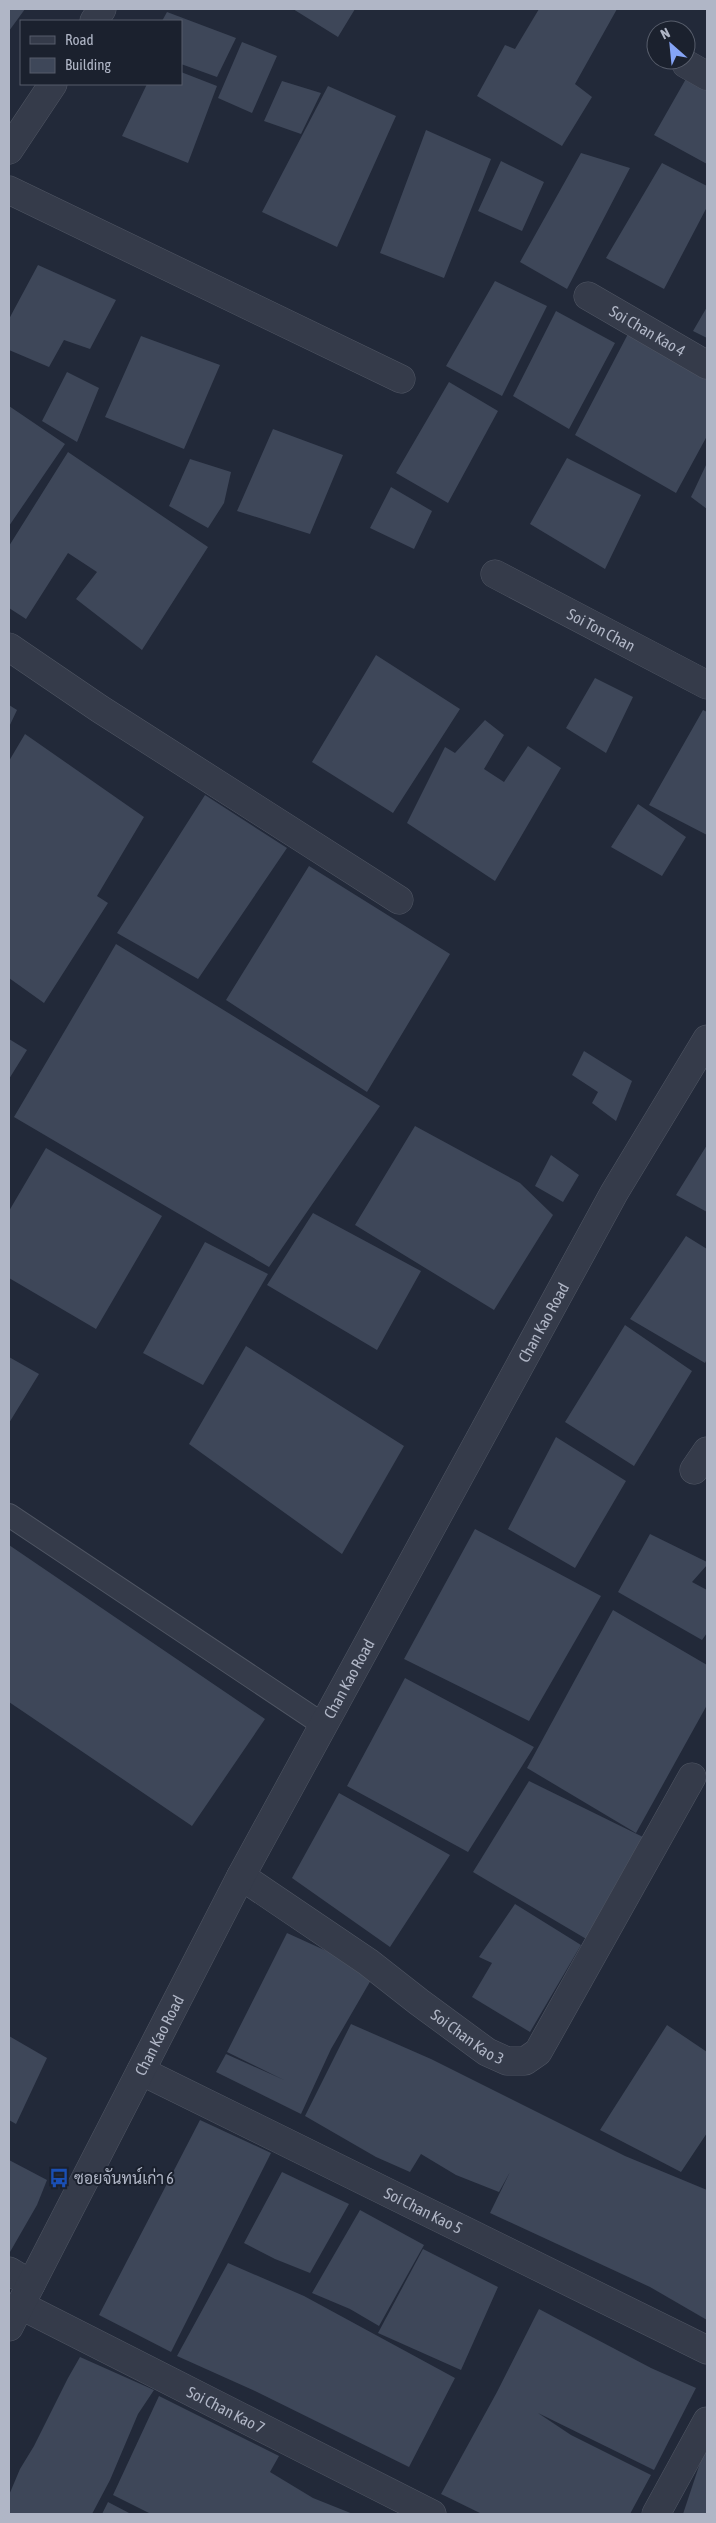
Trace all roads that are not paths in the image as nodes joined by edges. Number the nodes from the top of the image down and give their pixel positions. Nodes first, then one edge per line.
1 (102, 9) edge
2 (95, 20) edge
3 (52, 85) edge
4 (9, 150) edge
5 (9, 190) edge
6 (588, 296) dead end
7 (707, 365) edge
8 (401, 379) dead end
9 (495, 574) dead end
10 (9, 647) edge
11 (707, 685) edge
12 (399, 900) dead end
13 (707, 1039) edge
14 (9, 1515) edge
15 (324, 1726) junction
16 (692, 1777) dead end
17 (241, 1876) junction
18 (141, 2070) junction
19 (17, 2296) edge
20 (707, 2350) edge
21 (707, 2421) edge
22 (432, 2514) edge
23 (656, 2514) edge

1 - 2 street
3 - 4 street
5 - 8 street
6 - 7 street, Soi Chan Kao 4
9 - 11 street, Soi Ton Chan
10 - 12 street
13 - 15 street, Chan Kao Road
14 - 15 lane
15 - 17 street, Chan Kao Road
16 - 17 street, Soi Chan Kao 3
17 - 18 street, Chan Kao Road
18 - 19 street, Chan Kao Road
18 - 20 street, Soi Chan Kao 5
19 - 22 street, Soi Chan Kao 7
21 - 23 street

